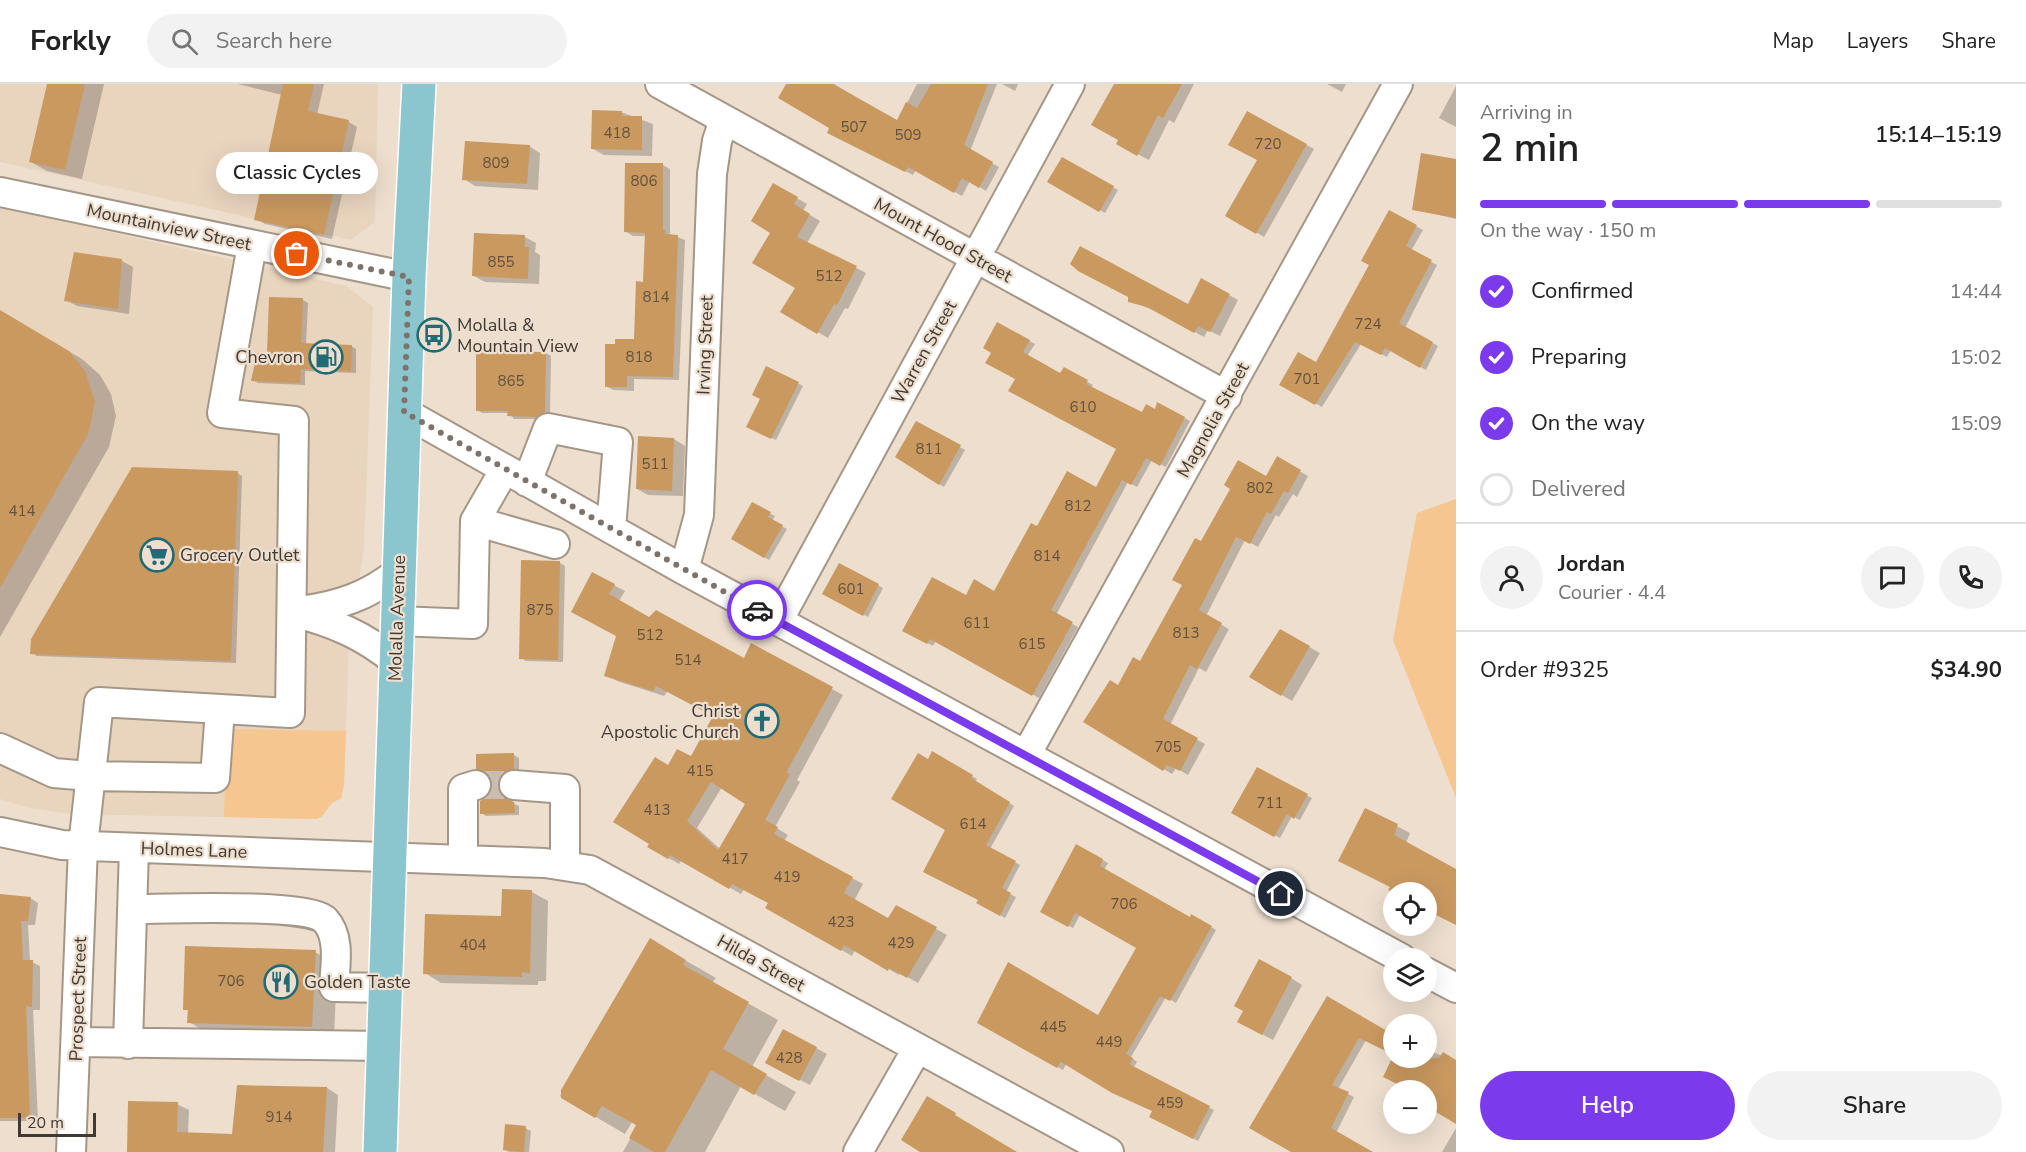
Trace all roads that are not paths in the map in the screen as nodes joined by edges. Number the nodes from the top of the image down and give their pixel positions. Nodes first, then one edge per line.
1 (419, 84) edge
2 (660, 84) edge
3 (1070, 84) edge
4 (1398, 84) edge
5 (723, 120) junction
6 (0, 192) edge
7 (252, 245) junction
8 (975, 258) junction
9 (409, 277) junction
10 (1227, 396) junction
11 (404, 412) junction
12 (516, 476) junction
13 (475, 521) junction
14 (611, 529) junction
15 (555, 544) dead end
16 (684, 570) junction
17 (399, 571) junction
18 (292, 612) junction
19 (397, 621) junction
20 (778, 621) junction
21 (396, 662) junction
22 (220, 709) junction
23 (0, 748) edge
24 (1026, 756) junction
25 (89, 776) junction
26 (476, 785) dead end
27 (514, 785) tunnel mouth
28 (0, 832) edge
29 (83, 846) junction
30 (134, 848) junction
31 (390, 857) junction
32 (463, 860) junction
33 (565, 864) junction
34 (132, 909) junction
35 (1383, 948) edge
36 (1437, 978) edge
37 (386, 988) junction
38 (1456, 988) edge
39 (76, 1042) junction
40 (128, 1044) junction
41 (384, 1047) junction
42 (917, 1049) junction
43 (71, 1152) edge
44 (380, 1152) edge
45 (858, 1152) edge
46 (1109, 1152) edge

1 - 9 main road, Molalla Avenue
2 - 5 street, Mount Hood Street
3 - 8 street, Warren Street
4 - 10 street, Magnolia Street
5 - 8 street, Mount Hood Street
5 - 16 street, Irving Street
6 - 7 street, Mountainview Street
7 - 9 street, Mountainview Street
7 - 18 street
8 - 10 street, Mount Hood Street
8 - 20 street, Warren Street
9 - 11 main road, Molalla Avenue
10 - 24 street, Magnolia Street
11 - 12 street
11 - 17 main road, Molalla Avenue
12 - 13 street
12 - 14 street
12 - 14 street
13 - 15 street
13 - 19 street
14 - 16 street
16 - 20 street
17 - 18 street
17 - 19 main road, Molalla Avenue
18 - 21 street
18 - 22 street
19 - 21 main road, Molalla Avenue
20 - 24 street
21 - 31 main road, Molalla Avenue
22 - 25 street
22 - 25 street, Prospect Street
23 - 25 street
24 - 35 street
25 - 29 street, Prospect Street
26 - 32 street
27 - 33 street
28 - 29 street, Holmes Lane
29 - 30 street, Holmes Lane
29 - 39 street, Prospect Street
30 - 31 street, Holmes Lane
30 - 34 street
31 - 32 street, Hilda Street
31 - 37 main road, Molalla Avenue
32 - 33 street, Hilda Street
33 - 42 street, Hilda Street
34 - 37 street
34 - 40 street
36 - 38 street
37 - 41 main road, Molalla Avenue
39 - 40 street
39 - 43 street, Prospect Street
40 - 41 street
41 - 44 main road, Molalla Avenue
42 - 45 street
42 - 46 street, Hilda Street

